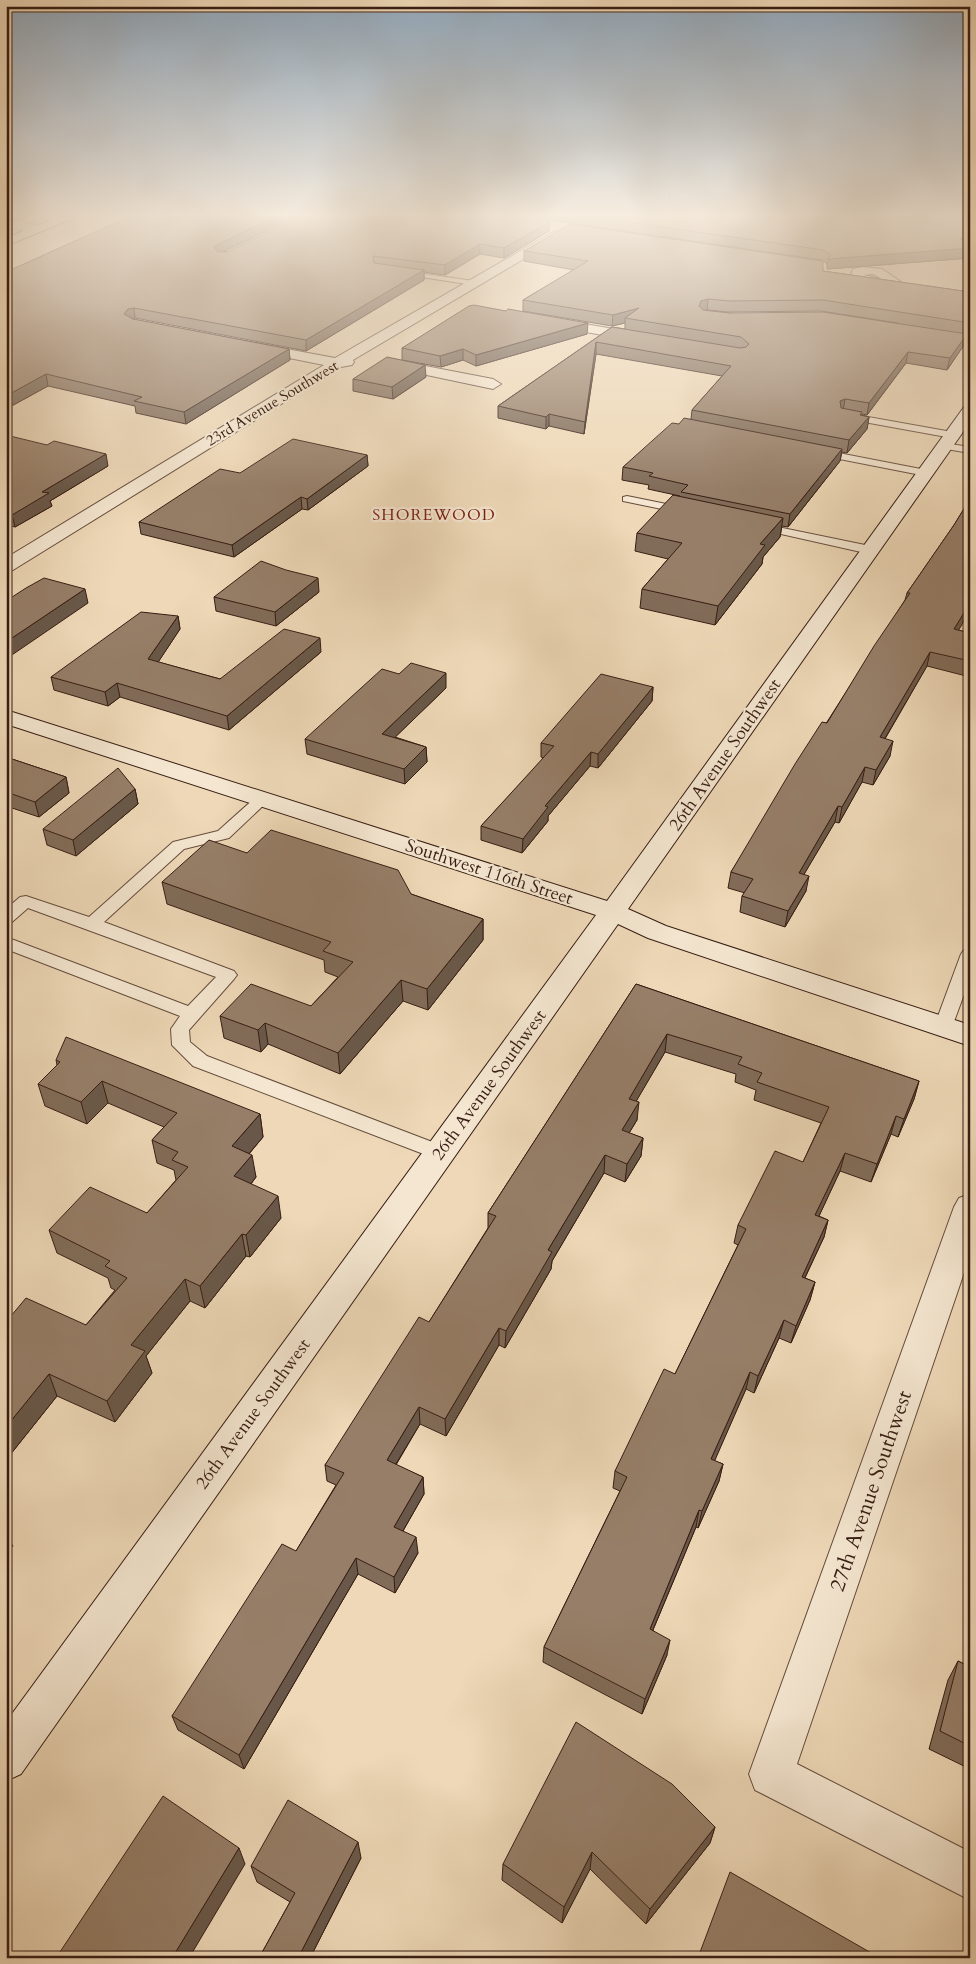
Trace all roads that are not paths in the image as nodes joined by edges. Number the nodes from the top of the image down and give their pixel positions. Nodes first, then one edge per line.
1 (435, 306) edge
2 (536, 319) edge
3 (652, 339) edge
4 (241, 344) edge
5 (337, 363) junction
6 (493, 384) dead end
7 (970, 410) edge
8 (843, 416) edge
9 (948, 441) junction
10 (803, 449) edge
11 (970, 450) edge
12 (926, 473) junction
13 (628, 499) dead end
14 (696, 513) edge
15 (744, 524) edge
16 (870, 550) junction
17 (6, 566) edge
18 (6, 717) edge
19 (262, 799) junction
20 (613, 912) junction
21 (6, 918) edge
22 (92, 924) junction
23 (6, 943) edge
24 (970, 954) edge
25 (191, 1014) junction
26 (943, 1027) junction
27 (970, 1036) edge
28 (441, 1153) junction
29 (970, 1207) edge
30 (6, 1759) edge
31 (970, 1877) edge

1 - 5 street, 23rd Avenue Southwest
2 - 3 street
4 - 5 street
5 - 6 street
5 - 17 street, 23rd Avenue Southwest
7 - 9 street, 26th Avenue Southwest
8 - 9 lane
9 - 11 lane
9 - 12 street, 26th Avenue Southwest
10 - 12 lane
12 - 16 street, 26th Avenue Southwest
13 - 14 lane
15 - 16 lane
16 - 20 street, 26th Avenue Southwest
18 - 19 street, Southwest 116th Street
19 - 20 street, Southwest 116th Street
19 - 22 lane
20 - 26 street, Southwest 116th Street
20 - 28 street, 26th Avenue Southwest
21 - 22 lane
22 - 25 lane
23 - 25 lane
24 - 26 lane
25 - 28 lane
26 - 27 street, Southwest 116th Street
28 - 30 street, 26th Avenue Southwest
29 - 31 street, 27th Avenue Southwest

